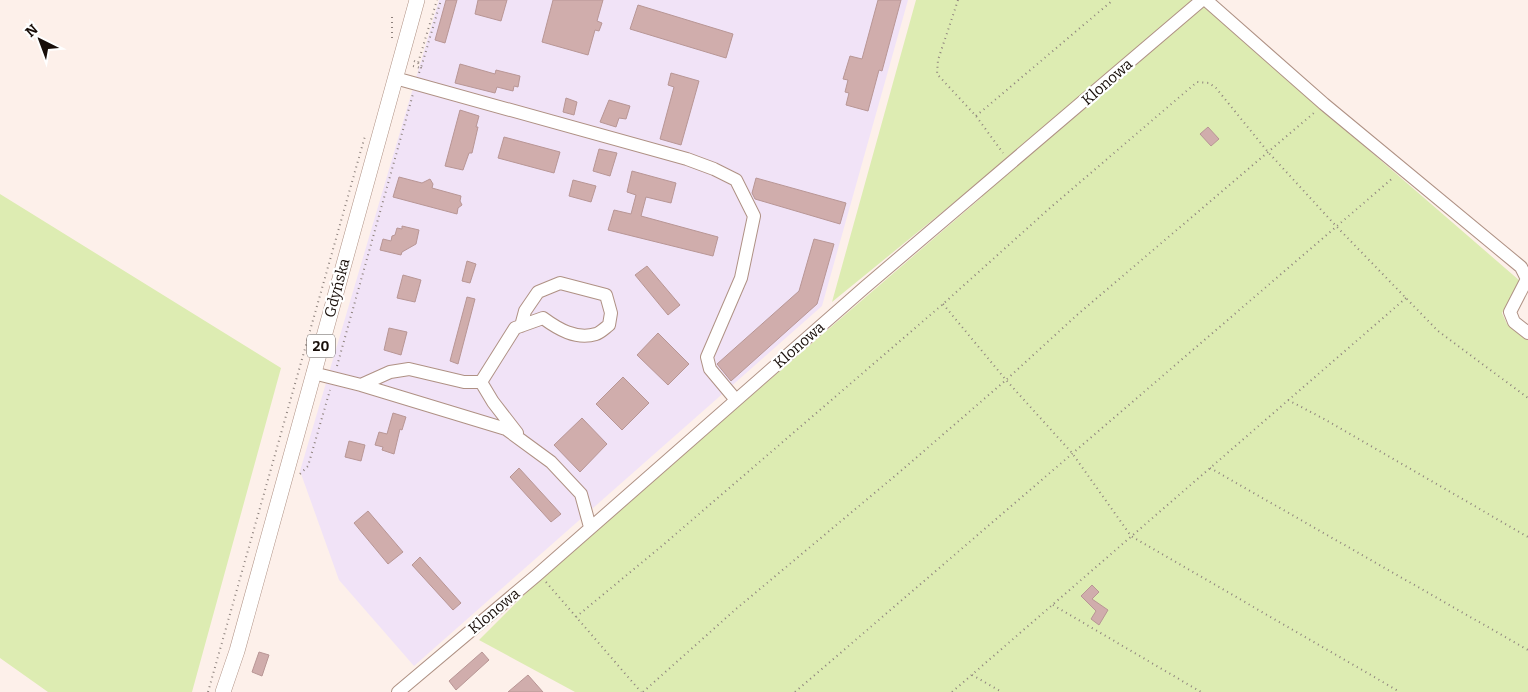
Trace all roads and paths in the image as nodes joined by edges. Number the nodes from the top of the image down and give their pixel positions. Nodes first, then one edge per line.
1 (417, 0) edge
2 (436, 0) edge
3 (441, 0) edge
4 (958, 0) edge
5 (1113, 0) edge
6 (1202, 0) edge
7 (1206, 0) edge
8 (400, 60) junction
9 (395, 78) junction
10 (1324, 104) junction
11 (976, 116) junction
12 (368, 130) dead end
13 (1268, 152) junction
14 (1011, 164) junction
15 (1404, 169) junction
16 (1336, 226) junction
17 (1406, 298) junction
18 (943, 304) junction
19 (521, 326) junction
20 (1528, 332) edge
21 (313, 373) junction
22 (1006, 380) junction
23 (481, 382) junction
24 (361, 385) junction
25 (1528, 398) edge
26 (736, 400) junction
27 (1288, 400) junction
28 (524, 442) junction
29 (1072, 453) junction
30 (1210, 468) junction
31 (590, 527) junction
32 (1131, 536) junction
33 (1528, 537) edge
34 (537, 575) junction
35 (1053, 605) junction
36 (576, 617) junction
37 (1528, 650) edge
38 (972, 675) junction
39 (208, 692) edge
40 (223, 692) edge
41 (398, 692) edge
42 (642, 692) edge
43 (795, 692) edge
44 (952, 692) edge
45 (1002, 692) edge
46 (1202, 692) edge
47 (1400, 692) edge

1 - 8 main road, Gdyńska / 20
2 - 8 path
3 - 8 path
4 - 11 path
5 - 11 path
6 - 14 street, Klonowa
7 - 10 street
8 - 9 main road, Gdyńska / 20
9 - 21 main road, Gdyńska / 20
9 - 26 street
10 - 13 path
10 - 15 street
11 - 14 path
12 - 39 path
13 - 16 path
13 - 18 path
13 - 22 path
14 - 26 street, Klonowa
15 - 16 path
15 - 20 street
16 - 17 path
16 - 29 path
17 - 25 path
17 - 27 path
18 - 22 path
18 - 36 path
19 - 19 street
19 - 23 street
21 - 24 street
21 - 40 main road, Gdyńska / 20
22 - 29 path
22 - 42 path
23 - 24 street
23 - 28 street
24 - 28 street
26 - 31 street, Klonowa
27 - 30 path
27 - 33 path
28 - 31 street
29 - 32 path
29 - 43 path
30 - 32 path
30 - 37 path
31 - 34 street, Klonowa
32 - 35 path
32 - 47 path
34 - 36 path
34 - 41 street, Klonowa
35 - 38 path
35 - 46 path
36 - 42 path
38 - 44 path
38 - 45 path

